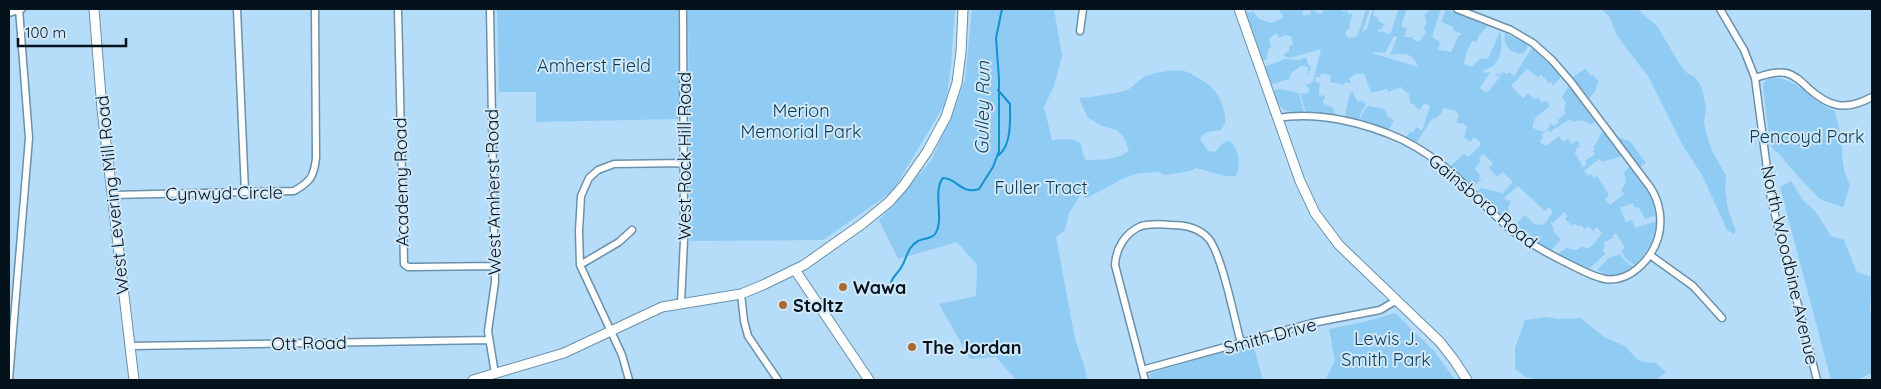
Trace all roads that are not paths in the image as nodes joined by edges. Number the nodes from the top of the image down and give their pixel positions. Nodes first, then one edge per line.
1 (20, 9) edge
2 (94, 9) edge
3 (237, 9) edge
4 (314, 9) edge
5 (398, 9) edge
6 (490, 9) edge
7 (683, 9) edge
8 (963, 9) edge
9 (1083, 9) edge
10 (1239, 9) edge
11 (1457, 9) edge
12 (1720, 9) edge
13 (9, 13) edge
14 (1080, 31) dead end
15 (1755, 78) junction
16 (1872, 97) edge
17 (1277, 118) junction
18 (684, 163) junction
19 (245, 192) junction
20 (112, 195) junction
21 (632, 230) dead end
22 (1650, 255) junction
23 (580, 265) junction
24 (494, 266) junction
25 (795, 270) junction
26 (740, 294) junction
27 (1397, 300) junction
28 (681, 303) junction
29 (1722, 318) dead end
30 (610, 331) junction
31 (489, 340) junction
32 (1241, 343) junction
33 (130, 346) junction
34 (1142, 370) junction
35 (495, 374) junction
36 (9, 380) edge
37 (134, 380) edge
38 (477, 380) edge
39 (629, 380) edge
40 (775, 380) edge
41 (869, 380) edge
42 (1145, 380) edge
43 (1467, 380) edge
44 (1817, 380) edge

1 - 13 street
1 - 36 street
2 - 20 street, West Levering Mill Road
3 - 19 street
4 - 19 street, Cynwyd Circle
5 - 24 street, Academy Road
6 - 24 street, West Amherst Road
7 - 18 street, West Rock Hill Road
8 - 25 street
9 - 14 street
10 - 17 street
11 - 22 street
12 - 15 street, North Woodbine Avenue
15 - 16 street
15 - 44 street, North Woodbine Avenue
17 - 22 street, Gainsboro Road
17 - 27 street
18 - 23 street
18 - 28 street, West Rock Hill Road
19 - 20 street, Cynwyd Circle
20 - 33 street, West Levering Mill Road
21 - 23 street
22 - 29 street
23 - 30 street
24 - 31 street, West Amherst Road
25 - 26 street
25 - 41 street
26 - 28 street
26 - 40 street
27 - 32 street, Smith Drive
27 - 43 street
28 - 30 street
30 - 35 street
30 - 39 street
31 - 33 street, Ott Road
31 - 35 street, West Amherst Road
32 - 34 street, Smith Drive
32 - 34 street
33 - 37 street, West Levering Mill Road
34 - 42 street
35 - 38 street

